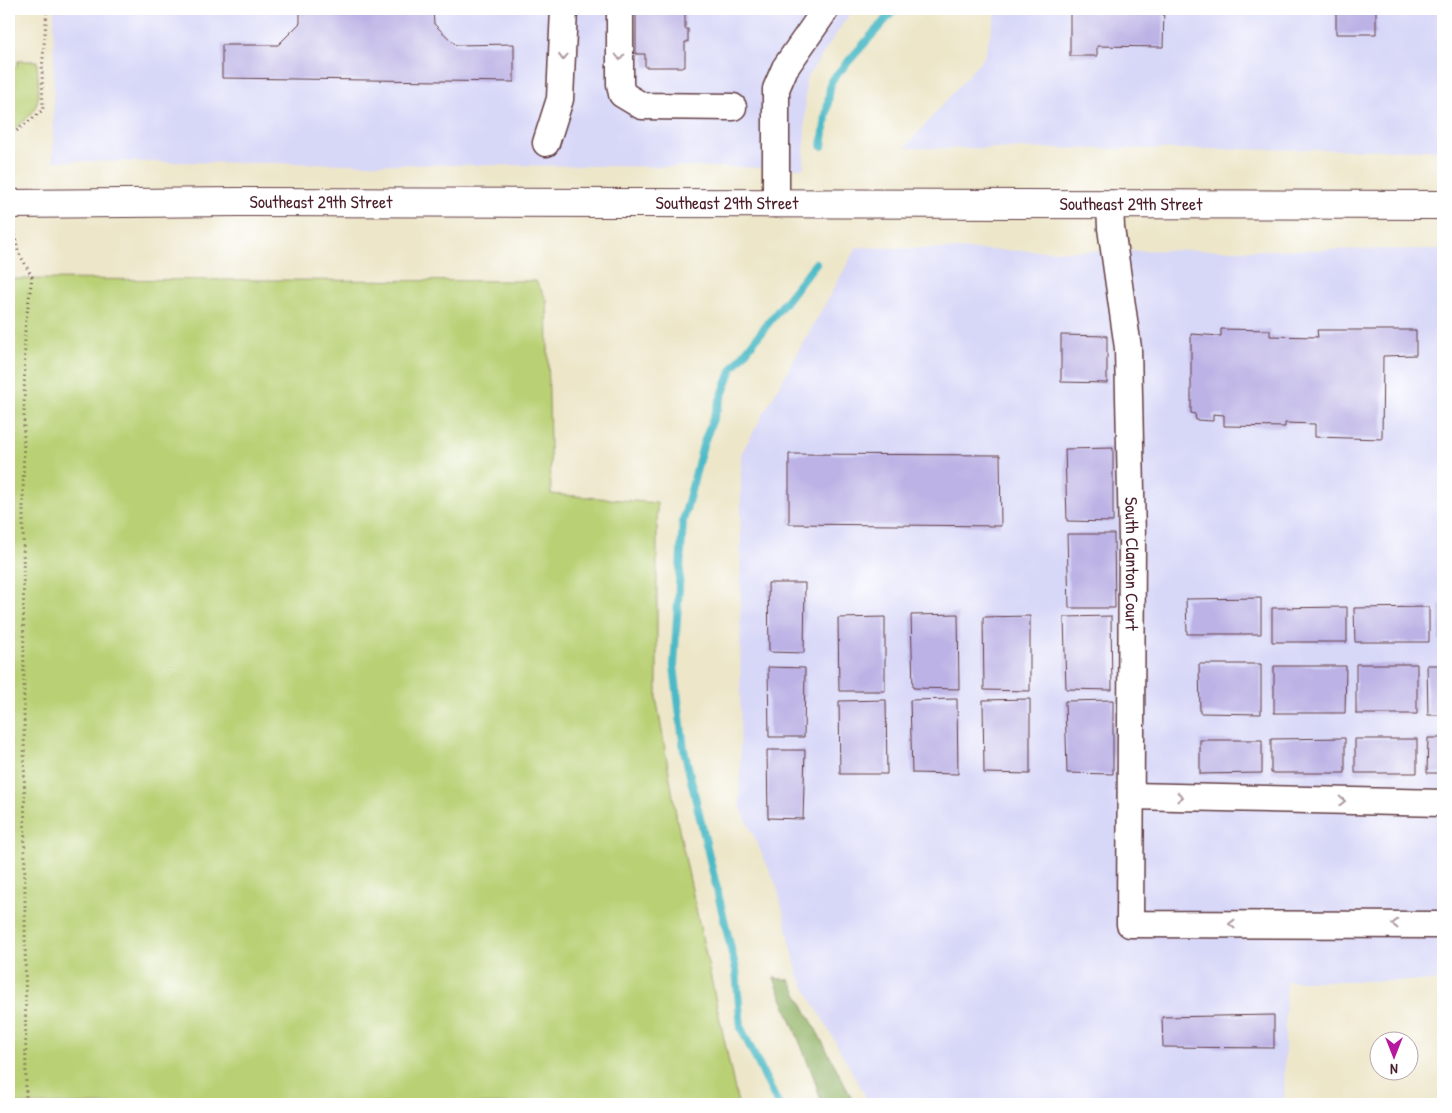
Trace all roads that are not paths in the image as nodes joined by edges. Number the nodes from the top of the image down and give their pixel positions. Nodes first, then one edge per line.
1 (564, 9) edge
2 (620, 9) edge
3 (826, 9) edge
4 (733, 106) dead end
5 (546, 143) dead end
6 (10, 204) edge
7 (776, 204) junction
8 (1110, 204) junction
9 (1443, 205) edge
10 (1131, 796) junction
11 (1443, 803) edge
12 (1443, 924) edge

1 -> 5 lane
2 -> 4 lane
3 - 7 lane
6 - 7 main road, Southeast 29th Street
7 - 8 main road, Southeast 29th Street
8 - 9 main road, Southeast 29th Street
8 - 10 lane, South Clanton Court
10 -> 11 lane
12 -> 10 lane, South Clanton Court

